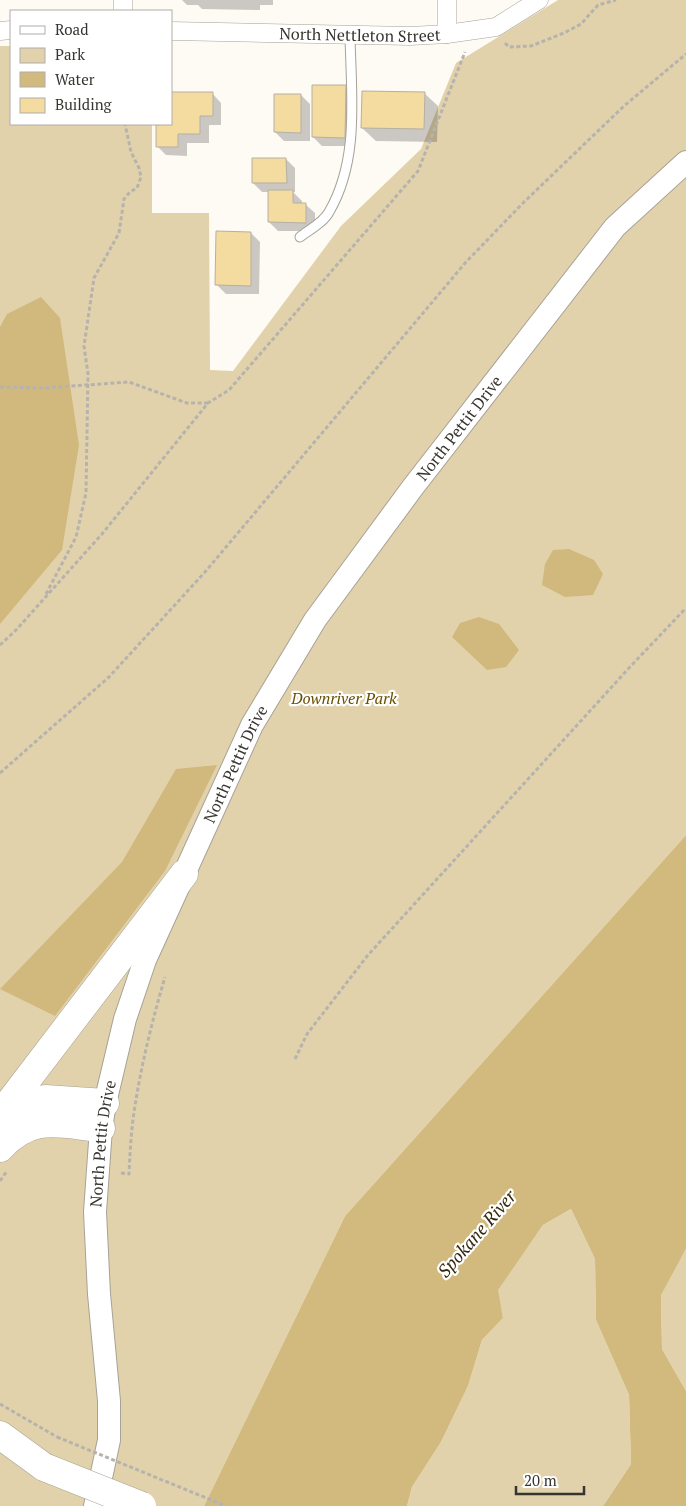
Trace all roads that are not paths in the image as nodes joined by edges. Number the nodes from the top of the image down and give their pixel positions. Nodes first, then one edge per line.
1 (447, 0) edge
2 (539, 0) edge
3 (172, 31) edge
4 (447, 34) junction
5 (350, 35) junction
6 (686, 162) edge
7 (300, 238) dead end
8 (184, 874) junction
9 (1, 1114) edge
10 (103, 1116) junction
11 (6, 1157) edge
12 (0, 1435) edge
13 (0, 1448) edge
14 (0, 1457) edge
15 (44, 1467) junction
16 (97, 1499) edge
17 (142, 1506) edge

1 - 4 street
2 - 4 street, North Nettleton Street
3 - 5 street, North Nettleton Street
4 - 5 street, North Nettleton Street
5 - 7 lane
6 - 8 street, North Pettit Drive
8 - 9 main road
8 - 10 street, North Pettit Drive
9 - 10 main road
10 - 11 main road
10 - 16 street, North Pettit Drive
12 - 15 main road
13 - 15 main road
14 - 15 main road
15 - 17 main road, bridge

